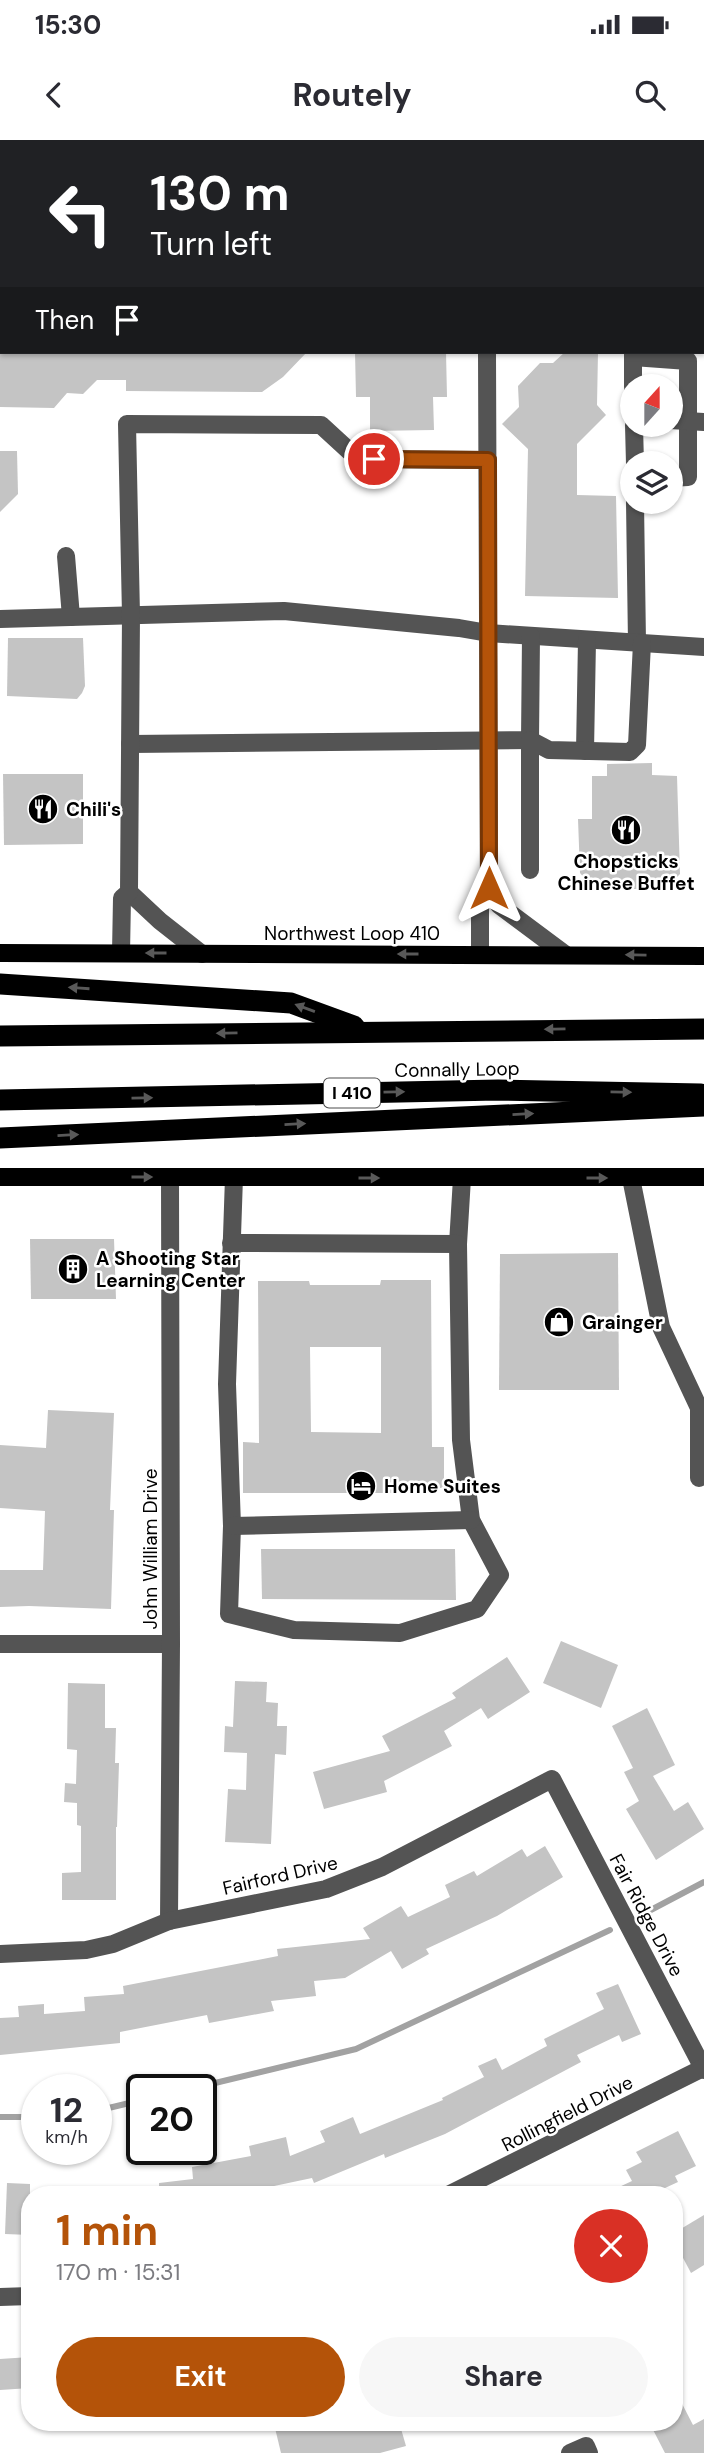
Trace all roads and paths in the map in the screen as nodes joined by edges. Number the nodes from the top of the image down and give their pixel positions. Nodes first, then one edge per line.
1 (487, 354) edge
2 (633, 354) edge
3 (633, 374) edge
4 (687, 421) edge
5 (488, 460) junction
6 (683, 477) edge
7 (635, 514) edge
8 (65, 556) dead end
9 (131, 615) junction
10 (71, 617) junction
11 (0, 619) edge
12 (488, 634) junction
13 (531, 636) junction
14 (587, 640) junction
15 (640, 643) junction
16 (704, 647) edge
17 (488, 740) junction
18 (530, 740) junction
19 (130, 744) junction
20 (585, 751) junction
21 (530, 870) dead end
22 (489, 888) junction
23 (129, 892) junction
24 (0, 953) edge
25 (121, 953) junction
26 (202, 954) junction
27 (480, 954) junction
28 (566, 955) junction
29 (704, 956) edge
30 (0, 984) edge
31 (704, 1029) edge
32 (369, 1031) junction
33 (0, 1036) edge
34 (704, 1094) edge
35 (0, 1100) edge
36 (704, 1106) edge
37 (0, 1138) edge
38 (0, 1177) edge
39 (170, 1177) junction
40 (234, 1177) junction
41 (704, 1177) edge
42 (462, 1178) junction
43 (631, 1178) junction
44 (232, 1243) junction
45 (458, 1244) junction
46 (699, 1478) dead end
47 (471, 1520) junction
48 (232, 1526) junction
49 (0, 1644) edge
50 (171, 1644) junction
51 (552, 1779) joint
52 (169, 1921) junction
53 (0, 1954) edge
54 (704, 2069) edge
55 (466, 2186) edge
56 (21, 2296) edge
57 (0, 2297) edge

1 - 5 street
2 - 3 street
2 - 4 street
4 - 6 street
5 - 9 street
5 - 12 street
7 - 15 street
8 - 10 street
9 - 10 street
9 - 12 street
9 - 19 street
10 - 11 street
12 - 13 street
12 - 17 street
13 - 14 street
13 - 18 street
14 - 15 street
14 - 20 street
15 - 16 street
15 - 20 street
17 - 18 street
17 - 19 street
17 - 22 street
18 - 20 street
18 - 21 street
19 - 23 street
22 - 27 street
22 - 28 street
23 - 25 street
23 - 26 street
24 - 25 main road, Northwest Loop 410
26 -> 25 main road, Northwest Loop 410
27 -> 26 main road, Northwest Loop 410
27 - 28 main road, Northwest Loop 410
29 -> 28 main road, Northwest Loop 410
32 -> 30 highway
31 -> 32 highway, Connally Loop
32 -> 33 highway, Connally Loop
35 -> 34 highway, Connally Loop / I 410
37 -> 36 highway
38 -> 39 main road
39 - 40 main road
39 - 50 street, John William Drive
40 -> 42 main road
40 - 44 street
41 - 43 main road
42 -> 43 main road
42 - 45 street
43 - 46 street
44 - 45 street
44 - 48 street
45 - 47 street
47 - 48 street
47 - 48 street
49 - 50 street
50 - 52 street, John William Drive
51 - 52 street, Fairford Drive
51 - 54 street, Fair Ridge Drive
52 - 53 street, Fairford Drive
54 - 55 street, Rollingfield Drive
56 - 57 street

